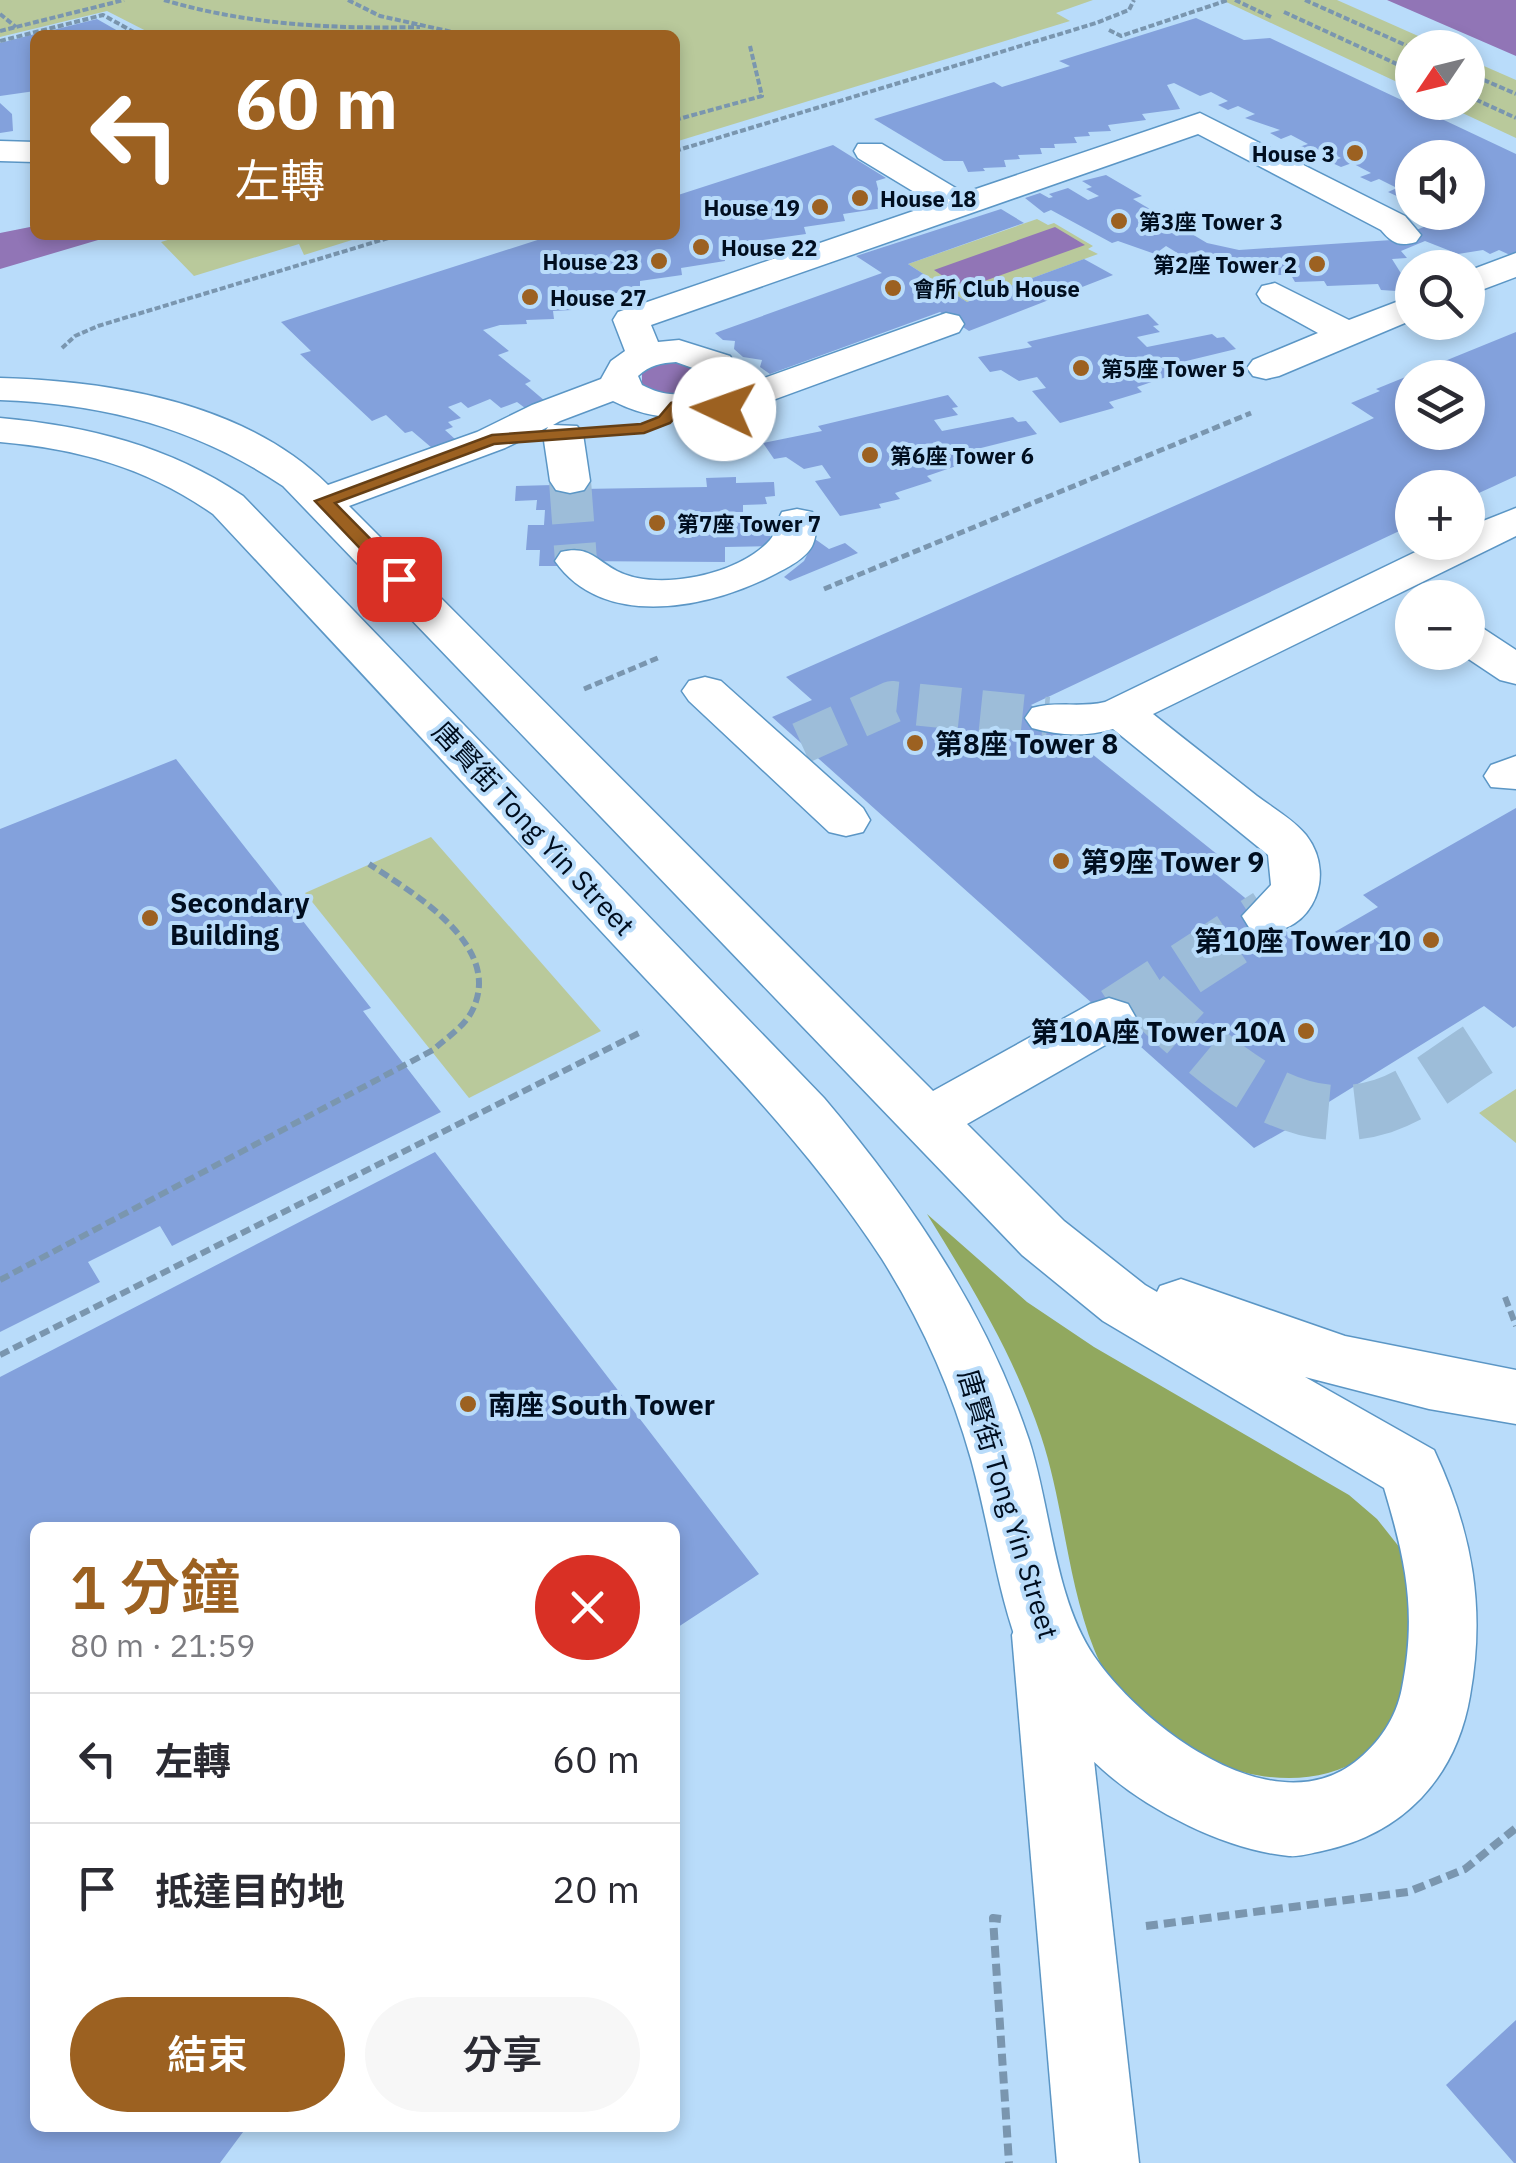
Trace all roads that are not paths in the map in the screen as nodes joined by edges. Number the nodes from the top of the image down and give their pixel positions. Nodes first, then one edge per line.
1 (0, 151) edge
2 (870, 151) dead end
3 (30, 152) edge
4 (961, 206) junction
5 (1414, 245) dead end
6 (1516, 264) edge
7 (862, 270) dead end
8 (1485, 277) edge
9 (1275, 294) dead end
10 (1395, 314) edge
11 (946, 324) dead end
12 (1348, 334) junction
13 (648, 364) junction
14 (1266, 368) dead end
15 (846, 388) dead end
16 (0, 389) edge
17 (700, 398) junction
18 (0, 430) edge
19 (592, 432) junction
20 (492, 440) junction
21 (570, 480) tunnel mouth
22 (324, 501) junction
23 (1516, 520) edge
24 (797, 521) dead end
25 (576, 560) dead end
26 (1420, 580) edge
27 (1395, 595) edge
28 (1485, 650) edge
29 (1516, 670) edge
30 (705, 692) dead end
31 (1121, 712) junction
32 (1048, 718) tunnel mouth
33 (846, 820) dead end
34 (1268, 916) tunnel mouth
35 (1109, 1018) tunnel mouth
36 (926, 1121) junction
37 (1043, 1238) junction
38 (1516, 1397) edge
39 (1046, 1635) junction
40 (1098, 2163) edge

1 - 3 street
2 - 4 street
4 - 5 street
4 - 13 street
6 - 8 street
7 - 13 street
9 - 12 street
10 - 12 street
11 - 17 street
12 - 14 street
13 - 17 street
13 - 17 street
13 - 20 street
15 - 17 street
16 - 22 street, 唐賢街 Tong Yin Street
17 - 19 street
18 - 39 street, 唐賢街 Tong Yin Street
19 - 20 street
19 - 21 street
20 - 22 street
22 - 36 street, 唐賢街 Tong Yin Street
23 - 26 street
24 - 25 street
27 - 31 street
28 - 29 street
30 - 33 street
31 - 32 street
31 - 34 street
35 - 36 street
36 - 37 street, 唐賢街 Tong Yin Street
37 - 38 street, 唐賢街 Tong Yin Street
37 - 39 street, 唐賢街 Tong Yin Street
39 - 40 street

